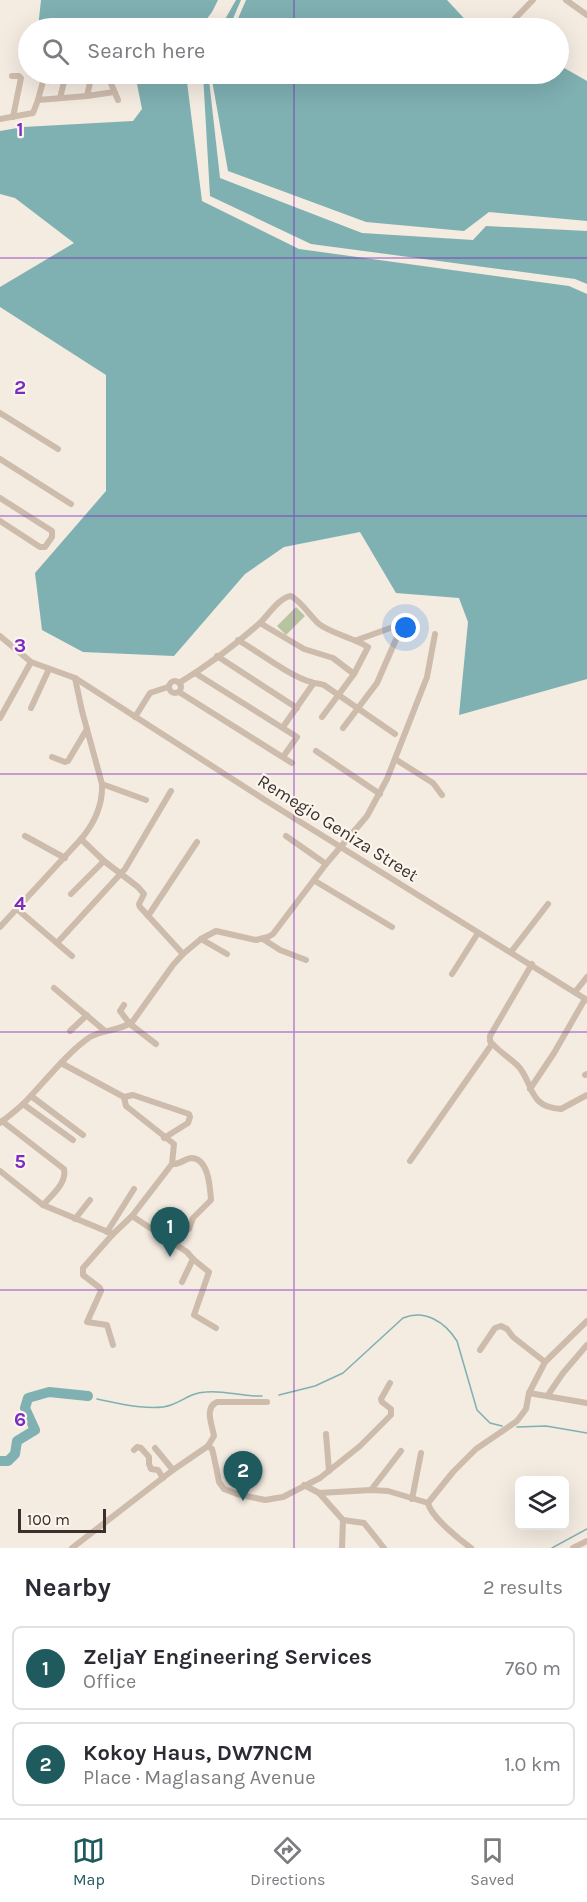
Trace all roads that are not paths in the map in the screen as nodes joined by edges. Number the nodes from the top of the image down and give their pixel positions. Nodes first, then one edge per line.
1 (533, 0) edge
2 (566, 0) edge
3 (587, 15) edge
4 (516, 18) edge
5 (12, 76) dead end
6 (18, 76) edge
7 (20, 84) edge
8 (42, 84) edge
9 (64, 84) edge
10 (90, 84) edge
11 (111, 84) edge
12 (114, 92) junction
13 (87, 96) junction
14 (60, 98) junction
15 (38, 100) junction
16 (118, 100) dead end
17 (13, 117) junction
18 (0, 119) edge
19 (0, 413) edge
20 (58, 449) dead end
21 (0, 459) edge
22 (0, 498) edge
23 (71, 504) dead end
24 (0, 521) edge
25 (260, 623) junction
26 (375, 634) junction
27 (435, 634) dead end
28 (0, 636) edge
29 (238, 640) junction
30 (357, 640) junction
31 (368, 647) junction
32 (217, 656) junction
33 (31, 662) junction
34 (49, 669) junction
35 (195, 673) junction
36 (354, 674) junction
37 (75, 678) junction
38 (179, 683) junction
39 (313, 684) junction
40 (168, 687) junction
41 (179, 692) junction
42 (338, 694) junction
43 (357, 707) junction
44 (31, 708) dead end
45 (297, 708) junction
46 (135, 717) junction
47 (322, 717) dead end
48 (0, 718) edge
49 (283, 727) junction
50 (343, 728) dead end
51 (87, 729) junction
52 (395, 734) dead end
53 (316, 751) dead end
54 (52, 757) dead end
55 (283, 757) junction
56 (395, 759) junction
57 (292, 763) dead end
58 (102, 784) junction
59 (171, 791) dead end
60 (380, 794) junction
61 (442, 795) dead end
62 (146, 800) dead end
63 (25, 836) dead end
64 (286, 836) dead end
65 (81, 839) junction
66 (197, 842) dead end
67 (340, 847) junction
68 (65, 858) junction
69 (104, 861) junction
70 (326, 864) junction
71 (121, 875) junction
72 (315, 881) junction
73 (70, 894) dead end
74 (548, 904) dead end
75 (17, 909) junction
76 (148, 916) junction
77 (0, 927) edge
78 (392, 927) dead end
79 (478, 933) junction
80 (201, 939) junction
81 (263, 939) junction
82 (57, 943) junction
83 (511, 952) junction
84 (183, 954) junction
85 (227, 954) dead end
86 (72, 956) dead end
87 (306, 960) dead end
88 (532, 964) junction
89 (452, 974) dead end
90 (587, 977) edge
91 (54, 988) dead end
92 (575, 992) junction
93 (586, 1000) edge
94 (124, 1005) dead end
95 (87, 1015) junction
96 (130, 1024) junction
97 (70, 1031) dead end
98 (105, 1031) junction
99 (156, 1044) dead end
100 (492, 1044) junction
101 (61, 1063) junction
102 (530, 1089) junction
103 (587, 1095) edge
104 (31, 1096) junction
105 (124, 1097) junction
106 (22, 1104) junction
107 (1, 1122) edge
108 (83, 1135) dead end
109 (164, 1138) junction
110 (72, 1140) dead end
111 (410, 1161) dead end
112 (172, 1164) junction
113 (0, 1171) edge
114 (134, 1189) dead end
115 (90, 1200) dead end
116 (44, 1205) junction
117 (132, 1216) junction
118 (75, 1219) junction
119 (110, 1233) junction
120 (172, 1242) junction
121 (193, 1259) junction
122 (182, 1282) dead end
123 (587, 1321) edge
124 (216, 1328) dead end
125 (113, 1345) dead end
126 (587, 1345) edge
127 (480, 1350) dead end
128 (544, 1362) junction
129 (390, 1383) dead end
130 (529, 1393) junction
131 (548, 1395) junction
132 (267, 1401) dead end
133 (587, 1403) edge
134 (326, 1434) dead end
135 (208, 1446) junction
136 (155, 1448) dead end
137 (134, 1450) dead end
138 (400, 1450) dead end
139 (421, 1454) dead end
140 (173, 1470) junction
141 (329, 1471) junction
142 (163, 1478) junction
143 (304, 1485) junction
144 (371, 1490) junction
145 (320, 1492) junction
146 (412, 1499) junction
147 (428, 1503) junction
148 (343, 1520) junction
149 (587, 1541) edge
150 (72, 1548) edge
151 (342, 1548) edge
152 (384, 1548) edge
153 (471, 1548) edge
154 (573, 1548) edge

1 - 4 street
2 - 3 street
5 - 6 street
7 - 17 street
8 - 15 street
9 - 14 street
10 - 13 street
11 - 12 street
12 - 13 street
12 - 16 street
13 - 14 street
14 - 15 street
15 - 17 street
17 - 18 street
19 - 20 street
21 - 23 street
22 - 24 street
25 - 29 street
25 - 30 street
25 - 36 street
26 - 30 street
26 - 31 street
26 - 43 street
27 - 56 street
28 - 33 street, Remegio Geniza Street
29 - 32 street
29 - 39 street
30 - 31 street
31 - 36 street
32 - 35 street
32 - 45 street
33 - 34 street, Remegio Geniza Street
33 - 48 street
34 - 37 street, Remegio Geniza Street
34 - 44 street
35 - 38 street
35 - 49 street
36 - 42 street
37 - 46 street, Remegio Geniza Street
37 - 51 street
38 - 40 street
38 - 41 street
39 - 42 street
39 - 45 street
40 - 41 street
40 - 46 street
41 - 55 street
42 - 43 street
42 - 47 street
43 - 50 street
43 - 52 street
45 - 49 street
46 - 67 street, Remegio Geniza Street
49 - 55 street
51 - 54 street
51 - 58 street
53 - 60 street
55 - 57 street
56 - 60 street
56 - 61 street
58 - 62 street
58 - 65 street
59 - 71 street
60 - 67 street
63 - 68 street
64 - 70 street
65 - 68 street
65 - 69 street
66 - 76 street
67 - 70 street
67 - 79 street, Remegio Geniza Street
68 - 75 street
69 - 71 street
69 - 73 street
70 - 72 street
71 - 76 street
71 - 82 street
72 - 78 street
72 - 81 street
74 - 83 street
75 - 77 street
75 - 82 street
76 - 84 street
79 - 83 street, Remegio Geniza Street
79 - 89 street
80 - 81 street
80 - 84 street
80 - 85 street
81 - 87 street
82 - 86 street
83 - 88 street, Remegio Geniza Street
84 - 96 street
88 - 92 street, Remegio Geniza Street
88 - 100 street
90 - 92 street
91 - 95 street
92 - 93 street, Remegio Geniza Street
93 - 102 street
94 - 96 street
95 - 97 street
95 - 98 street
96 - 98 street
96 - 99 street
98 - 101 street
100 - 102 street
100 - 111 street
101 - 104 street
101 - 105 street
102 - 103 street
104 - 106 street
104 - 108 street
105 - 109 street
105 - 109 street
106 - 107 street
106 - 110 street
107 - 116 street
109 - 112 street
112 - 117 street
112 - 120 street
113 - 116 street
114 - 119 street
115 - 118 street
116 - 118 street
117 - 119 street
117 - 120 street
118 - 119 street
119 - 125 street
120 - 121 street
121 - 122 street
121 - 124 street
123 - 128 street
126 - 131 street
127 - 128 street
128 - 130 street
129 - 141 street
130 - 131 street
130 - 147 street
131 - 133 street
132 - 135 street
134 - 141 street
135 - 140 street
135 - 143 street
136 - 140 street
137 - 142 street
138 - 144 street
139 - 146 street
140 - 142 street
141 - 143 street
142 - 150 street
143 - 145 street
144 - 145 street
144 - 146 street
145 - 148 street
146 - 147 street
147 - 153 street
148 - 151 street
148 - 152 street
149 - 154 street

